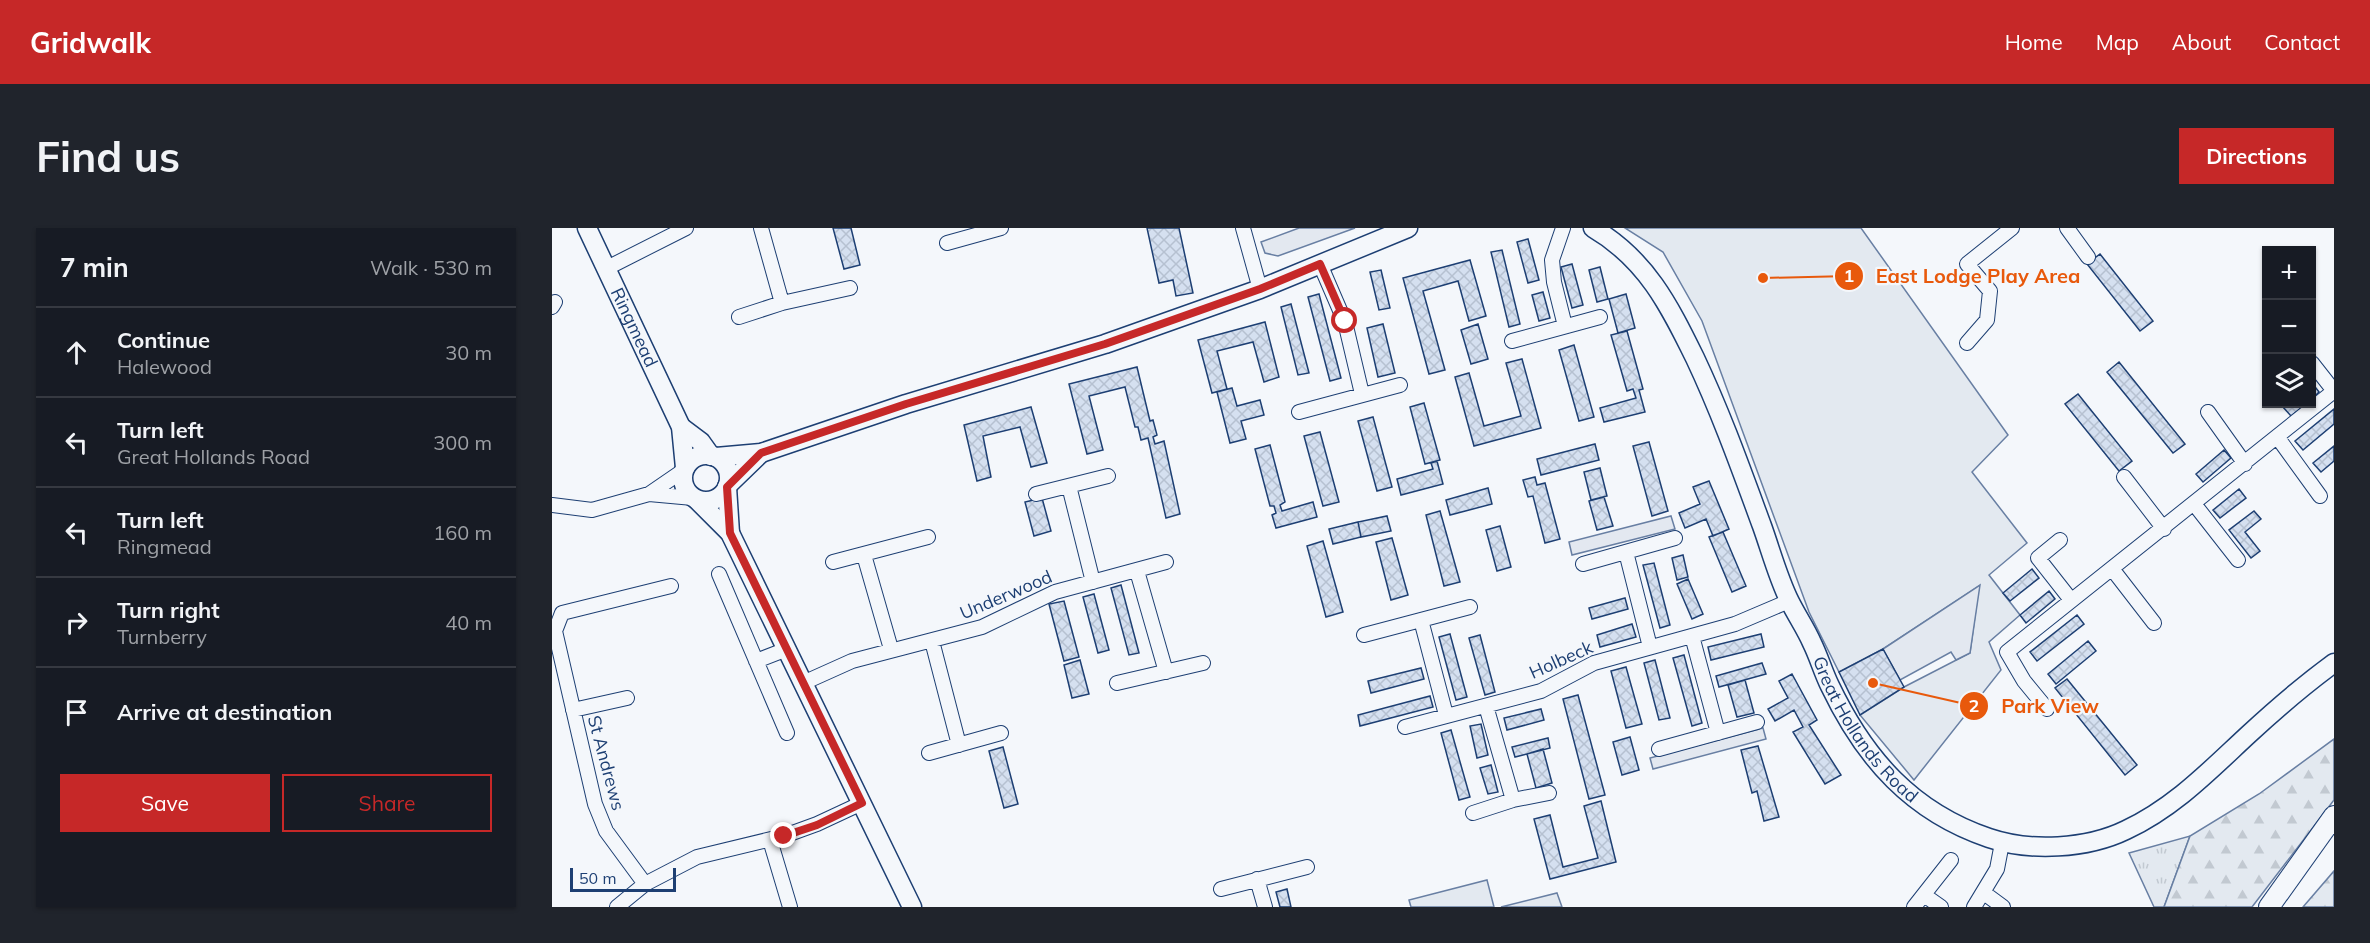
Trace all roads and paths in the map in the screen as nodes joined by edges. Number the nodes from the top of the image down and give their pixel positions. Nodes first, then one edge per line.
1 (587, 228) edge
2 (686, 228) edge
3 (761, 228) edge
4 (1000, 228) edge
5 (1243, 228) edge
6 (1408, 228) edge
7 (1563, 228) edge
8 (1593, 228) edge
9 (2067, 228) edge
10 (981, 231) edge
11 (2003, 231) edge
12 (947, 243) dead end
13 (2088, 257) dead end
14 (1320, 264) junction
15 (606, 268) junction
16 (850, 288) dead end
17 (1260, 289) junction
18 (782, 303) junction
19 (739, 317) dead end
20 (1600, 317) dead end
21 (1565, 326) junction
22 (1512, 340) dead end
23 (1967, 343) dead end
24 (2316, 368) edge
25 (1400, 385) dead end
26 (1362, 394) junction
27 (2316, 406) edge
28 (2314, 408) edge
29 (1299, 412) dead end
30 (2208, 412) dead end
31 (681, 427) junction
32 (2278, 438) junction
33 (761, 453) junction
34 (714, 457) junction
35 (2245, 464) junction
36 (684, 469) junction
37 (1108, 476) dead end
38 (2124, 477) dead end
39 (728, 486) junction
40 (1069, 486) junction
41 (649, 494) junction
42 (1035, 494) dead end
43 (2320, 496) dead end
44 (695, 499) junction
45 (552, 505) edge
46 (2194, 505) junction
47 (2164, 529) junction
48 (730, 533) junction
49 (928, 537) dead end
50 (1675, 538) dead end
51 (2060, 540) dead end
52 (1626, 552) junction
53 (864, 555) junction
54 (2238, 560) dead end
55 (833, 562) dead end
56 (1166, 562) dead end
57 (1583, 564) dead end
58 (2113, 570) junction
59 (1137, 571) junction
60 (719, 574) dead end
61 (1093, 582) junction
62 (671, 586) dead end
63 (2071, 600) junction
64 (1789, 601) junction
65 (1470, 608) dead end
66 (1421, 620) junction
67 (2154, 623) dead end
68 (1364, 634) dead end
69 (1692, 636) junction
70 (932, 641) junction
71 (1650, 647) junction
72 (787, 649) junction
73 (891, 649) junction
74 (756, 661) junction
75 (1203, 663) dead end
76 (2334, 663) edge
77 (1166, 672) junction
78 (803, 683) junction
79 (1117, 683) dead end
80 (627, 698) dead end
81 (1486, 706) junction
82 (2047, 709) dead end
83 (573, 710) junction
84 (1446, 715) junction
85 (1757, 722) dead end
86 (1405, 727) dead end
87 (787, 733) dead end
88 (1001, 733) dead end
89 (1718, 733) junction
90 (959, 745) junction
91 (1659, 749) dead end
92 (929, 753) dead end
93 (1549, 793) dead end
94 (1513, 800) junction
95 (862, 803) junction
96 (1473, 813) dead end
97 (2334, 816) edge
98 (770, 840) junction
99 (2002, 843) junction
100 (1951, 860) dead end
101 (1307, 867) dead end
102 (1257, 879) junction
103 (645, 884) junction
104 (1221, 889) dead end
105 (1984, 893) junction
106 (1924, 895) junction
107 (617, 907) edge
108 (790, 907) edge
109 (912, 907) edge
110 (1265, 907) edge
111 (1914, 907) edge
112 (1941, 907) edge
113 (1974, 907) edge
114 (2004, 907) edge
115 (2269, 907) edge

1 - 15 street, Ringmead
2 - 15 street
3 - 18 street
4 - 10 street
5 - 17 street
6 - 14 street
7 - 21 street
8 - 64 street, Great Hollands Road
9 - 13 street
10 - 12 street
11 - 23 street
14 - 17 street
14 - 26 street
15 - 31 street, Ringmead
16 - 18 street
17 - 33 street
18 - 19 street
20 - 21 street
21 - 22 street
24 - 27 street
25 - 26 street
26 - 29 street
28 - 32 street
30 - 35 street
31 - 34 street, Ringmead
31 - 36 street, Ringmead
32 - 35 street
32 - 43 street
33 - 34 street
33 - 39 street
34 - 36 street
34 - 39 street
35 - 46 street
36 - 41 street
36 - 44 street
37 - 40 street
38 - 47 street
39 - 44 street
39 - 48 street
40 - 42 street
40 - 61 street
41 - 44 street
41 - 45 street
44 - 48 street
46 - 47 street
46 - 54 street
47 - 58 street
48 - 72 street
49 - 53 street
50 - 52 street
51 - 63 street
52 - 57 street
52 - 71 street
53 - 55 street
53 - 73 street
56 - 59 street, Underwood
58 - 63 street
58 - 67 street
59 - 61 street, Underwood
59 - 77 street
60 - 74 street
61 - 70 street, Underwood
62 - 83 street, St Andrews
63 - 82 street
64 - 69 street, Holbeck
64 - 99 street, Great Hollands Road
65 - 66 street
66 - 68 street
66 - 84 street
69 - 71 street, Holbeck
69 - 89 street
70 - 73 street, Underwood
70 - 90 street
71 - 81 street, Holbeck
72 - 74 street
72 - 78 street
73 - 78 street, Underwood
74 - 87 street
75 - 77 street
76 - 99 street, Great Hollands Road
77 - 79 street
78 - 95 street
80 - 83 street, St Andrews
81 - 84 street, Holbeck
81 - 94 street
83 - 103 street, St Andrews
84 - 86 street, Holbeck
85 - 89 street
88 - 90 street
89 - 91 street
90 - 92 street
93 - 94 street
94 - 96 street
95 - 98 street
95 - 109 street
97 - 115 main road
98 - 103 street
98 - 108 street
99 - 105 street
100 - 106 street
101 - 102 street
102 - 104 street
102 - 110 street
103 - 107 street
105 - 113 street
105 - 114 street
106 - 111 street
106 - 112 street

